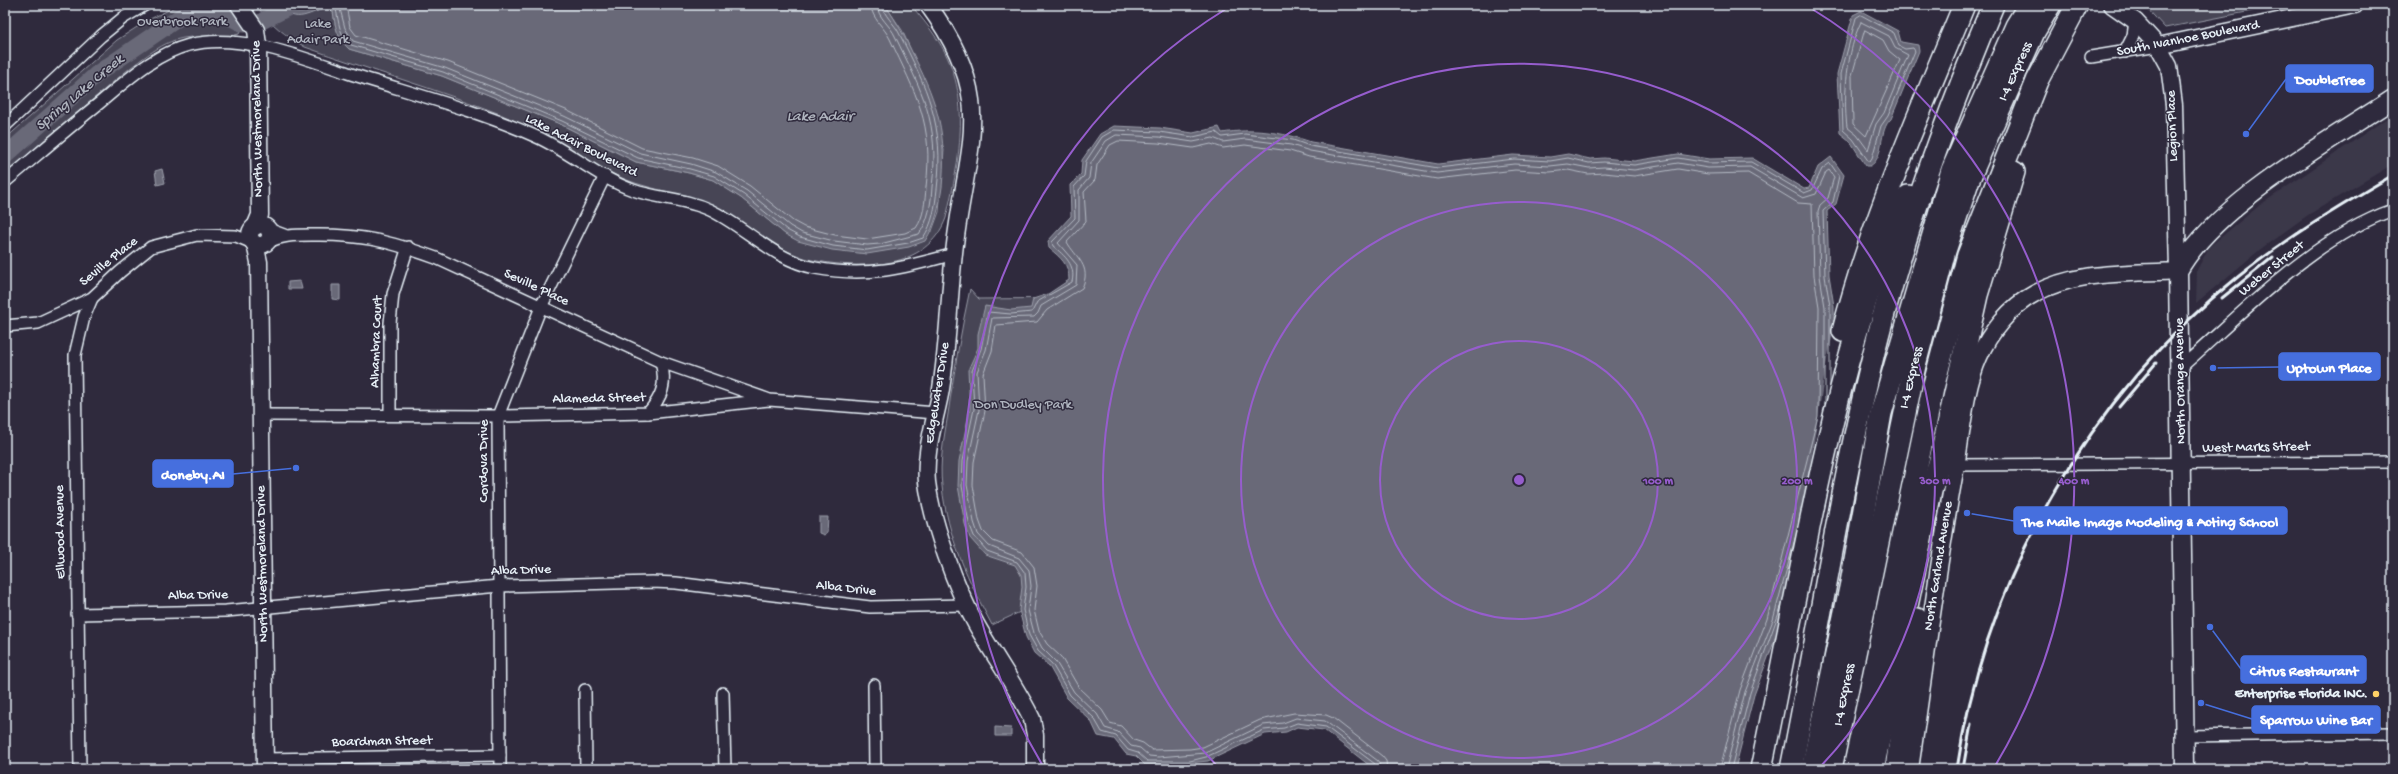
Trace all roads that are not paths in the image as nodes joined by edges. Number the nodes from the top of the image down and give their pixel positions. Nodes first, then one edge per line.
1 (145, 5) edge
2 (239, 5) edge
3 (928, 5) edge
4 (1947, 5) edge
5 (1964, 5) edge
6 (2029, 5) edge
7 (2050, 5) edge
8 (2355, 5) edge
9 (1992, 8) edge
10 (2078, 10) edge
11 (2124, 11) edge
12 (1955, 27) junction
13 (2025, 29) junction
14 (258, 45) junction
15 (2158, 46) junction
16 (2125, 52) junction
17 (2090, 57) dead end
18 (2393, 99) edge
19 (5, 126) edge
20 (1931, 164) junction
21 (604, 176) junction
22 (5, 182) edge
23 (2393, 210) edge
24 (260, 233) junction
25 (408, 247) junction
26 (954, 254) junction
27 (2178, 271) junction
28 (92, 298) junction
29 (541, 307) junction
30 (5, 326) edge
31 (661, 362) junction
32 (2180, 368) junction
33 (769, 400) junction
34 (648, 413) junction
35 (936, 413) junction
36 (262, 415) junction
37 (390, 415) junction
38 (498, 416) junction
39 (1826, 446) junction
40 (2393, 462) edge
41 (1948, 463) junction
42 (2182, 463) junction
43 (499, 586) junction
44 (966, 605) junction
45 (264, 608) junction
46 (77, 614) junction
47 (874, 685) dead end
48 (585, 690) dead end
49 (723, 693) dead end
50 (2393, 733) edge
51 (2184, 736) junction
52 (500, 755) junction
53 (265, 764) edge
54 (80, 769) edge
55 (500, 769) edge
56 (586, 769) edge
57 (725, 769) edge
58 (875, 769) edge
59 (1035, 769) edge
60 (1761, 769) edge
61 (1791, 769) edge
62 (1812, 769) edge
63 (1831, 769) edge
64 (1854, 769) edge
65 (1873, 769) edge
66 (1896, 769) edge
67 (1910, 769) edge
68 (2184, 769) edge

1 - 19 street
2 - 14 street, North Westmoreland Drive
3 - 26 street, Edgewater Drive
4 - 12 highway
5 - 12 highway
6 - 13 highway, I-4 Express
7 - 13 highway, I-4 Express
8 - 15 street, South Ivanhoe Boulevard
9 - 20 highway
10 - 41 highway
10 - 64 highway
11 - 15 street, Legion Place
11 - 16 street
12 - 39 highway
13 - 62 highway, I-4 Express
13 - 63 highway, I-4 Express
14 - 21 street, Lake Adair Boulevard
14 - 22 street, Lake Adair Boulevard
14 - 24 street, North Westmoreland Drive
15 - 16 street, South Ivanhoe Boulevard
15 - 27 street, Legion Place
16 - 17 street, South Ivanhoe Boulevard
18 - 27 main road
20 - 39 highway
20 - 61 highway
21 - 26 street, Lake Adair Boulevard
21 - 29 street, Cordova Drive
23 - 32 street, Weber Street
24 - 25 street, Seville Place
24 - 28 street, Seville Place
24 - 36 street, North Westmoreland Drive
25 - 29 street, Seville Place
25 - 37 street, Alhambra Court
26 - 35 street, Edgewater Drive
27 - 32 main road, North Orange Avenue
27 - 41 street, North Garland Avenue
28 - 30 street, Seville Place
28 - 46 street, Ellwood Avenue
29 - 31 street, Seville Place
29 - 38 street, Cordova Drive
31 - 33 street, Seville Place
31 - 34 street
32 - 42 main road, North Orange Avenue
33 - 34 street, Alameda Street
33 - 35 street, Alameda Street
34 - 38 street, Alameda Street
35 - 44 street, Edgewater Drive
36 - 37 street, Alameda Street
36 - 45 street, North Westmoreland Drive
37 - 38 street, Alameda Street
38 - 43 street, Cordova Drive
39 - 60 highway
40 - 42 street, West Marks Street
41 - 42 street, West Marks Street
41 - 65 highway
41 - 66 highway
41 - 67 street, North Garland Avenue
42 - 51 main road, North Orange Avenue
43 - 44 street, Alba Drive
43 - 45 street, Alba Drive
43 - 52 street, Cordova Drive
44 - 59 street, Edgewater Drive
45 - 46 street, Alba Drive
45 - 53 street, North Westmoreland Drive
46 - 54 street, Ellwood Avenue
47 - 58 street
48 - 56 street
49 - 57 street
50 - 51 street
51 - 68 main road, North Orange Avenue
52 - 53 street, Boardman Street
52 - 55 street, Cordova Drive

